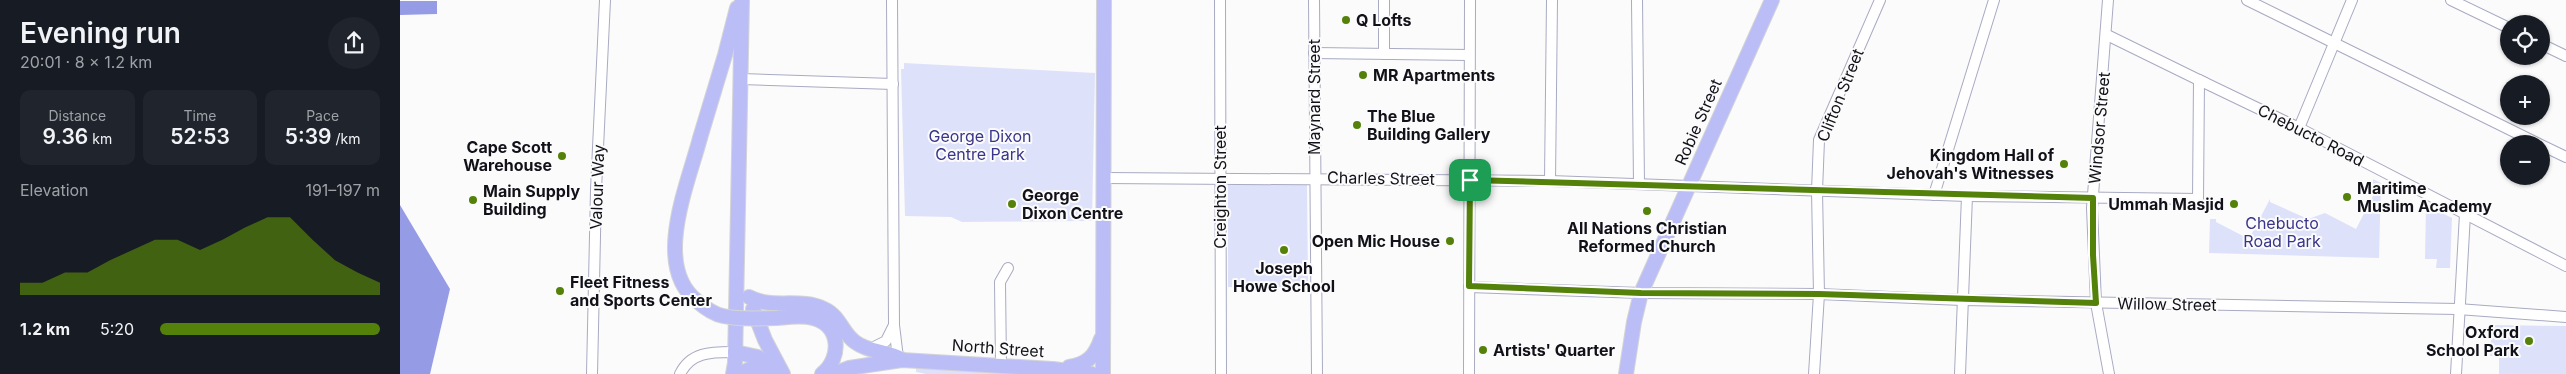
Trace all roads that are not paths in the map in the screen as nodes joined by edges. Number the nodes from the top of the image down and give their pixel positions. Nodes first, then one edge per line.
1 (605, 0) edge
2 (738, 0) edge
3 (742, 0) edge
4 (892, 0) edge
5 (1104, 0) edge
6 (1220, 0) edge
7 (1314, 0) edge
8 (1384, 0) edge
9 (1470, 0) edge
10 (1552, 0) edge
11 (1637, 0) edge
12 (1772, 0) edge
13 (1880, 0) edge
14 (1994, 0) edge
15 (2104, 0) edge
16 (2108, 0) edge
17 (2248, 0) edge
18 (2352, 0) edge
19 (2451, 0) edge
20 (2108, 11) junction
21 (2500, 24) edge
22 (2107, 34) junction
23 (2335, 41) junction
24 (2550, 48) edge
25 (1314, 53) junction
26 (1384, 54) junction
27 (1469, 55) junction
28 (2566, 56) edge
29 (741, 79) junction
30 (2199, 80) junction
31 (892, 84) junction
32 (2299, 128) junction
33 (2522, 135) edge
34 (2550, 149) edge
35 (2566, 157) edge
36 (1220, 177) junction
37 (1104, 178) junction
38 (1315, 178) junction
39 (1470, 180) junction
40 (1550, 181) junction
41 (1639, 184) junction
42 (1689, 187) junction
43 (1817, 191) junction
44 (1934, 195) junction
45 (1967, 196) junction
46 (2093, 198) junction
47 (2465, 214) junction
48 (2566, 266) edge
49 (735, 268) junction
50 (1008, 268) dead end
51 (1469, 286) junction
52 (1641, 293) junction
53 (1819, 294) junction
54 (749, 297) junction
55 (1962, 300) junction
56 (2096, 303) junction
57 (2458, 309) junction
58 (2566, 317) edge
59 (894, 325) junction
60 (1104, 332) junction
61 (870, 349) junction
62 (735, 352) junction
63 (900, 359) junction
64 (1001, 366) junction
65 (1054, 369) junction
66 (592, 374) edge
67 (680, 374) edge
68 (733, 374) edge
69 (742, 374) edge
70 (773, 374) edge
71 (778, 374) edge
72 (783, 374) edge
73 (822, 374) edge
74 (837, 374) edge
75 (1092, 374) edge
76 (1103, 374) edge
77 (1221, 374) edge
78 (1317, 374) edge
79 (1469, 374) edge
80 (1626, 374) edge
81 (1814, 374) edge
82 (1960, 374) edge
83 (2109, 374) edge
84 (2456, 374) edge

1 - 66 street, Valour Way
2 - 73 main road, bridge
3 - 29 main road
4 - 31 street
5 - 37 main road
6 - 36 street, Creighton Street
7 - 25 street, Maynard Street
8 - 26 street
9 - 27 street
10 - 40 street
11 - 41 street
12 - 42 main road, Robie Street
13 - 43 street, Clifton Street
14 - 44 street
15 - 20 street
16 - 20 street, Windsor Street
17 - 23 street
18 - 23 street
19 - 21 street
20 - 22 street, Windsor Street
22 - 30 street, Chebucto Road
22 - 46 street, Windsor Street
23 - 32 street
23 - 33 street
24 - 28 street
25 - 26 street
25 - 38 street, Maynard Street
26 - 27 street
27 - 39 street
29 - 31 street
29 - 49 main road
30 - 32 street, Chebucto Road
30 - 46 street, Charles Street
31 - 59 street
32 - 47 street, Chebucto Road
34 - 35 street
36 - 37 street, Charles Street
36 - 38 street, Charles Street
36 - 77 street, Creighton Street
37 - 60 main road
38 - 39 street, Charles Street
38 - 78 street, Maynard Street
39 - 40 street, Charles Street
39 - 51 street
40 - 41 street, Charles Street
41 - 42 street, Charles Street
42 - 43 street, Charles Street
42 - 52 main road, Robie Street
43 - 44 street, Charles Street
43 - 53 street, Clifton Street
44 - 45 street, Charles Street
45 - 46 street, Charles Street
45 - 55 street
46 - 56 street, Windsor Street
47 - 48 street, Chebucto Road
47 - 57 street
49 - 54 main road
49 - 62 main road
50 - 64 street
51 - 52 street, Willow Street
51 - 79 street
52 - 53 street, Willow Street
52 - 80 main road, Robie Street
53 - 55 street, Willow Street
53 - 81 street, Clifton Street
54 - 61 main road
54 - 72 main road
55 - 56 street, Willow Street
55 - 82 street
56 - 57 street, Willow Street
56 - 83 street, Windsor Street
57 - 58 street, Willow Street
57 - 84 street
59 - 61 street
59 - 63 street
60 - 65 main road
60 - 76 main road
61 - 63 main road
62 - 67 street
62 - 68 main road
62 - 71 main road
63 - 64 main road, North Street
63 - 74 main road
64 - 65 main road, North Street
65 - 75 main road, North Street
69 - 70 main road

